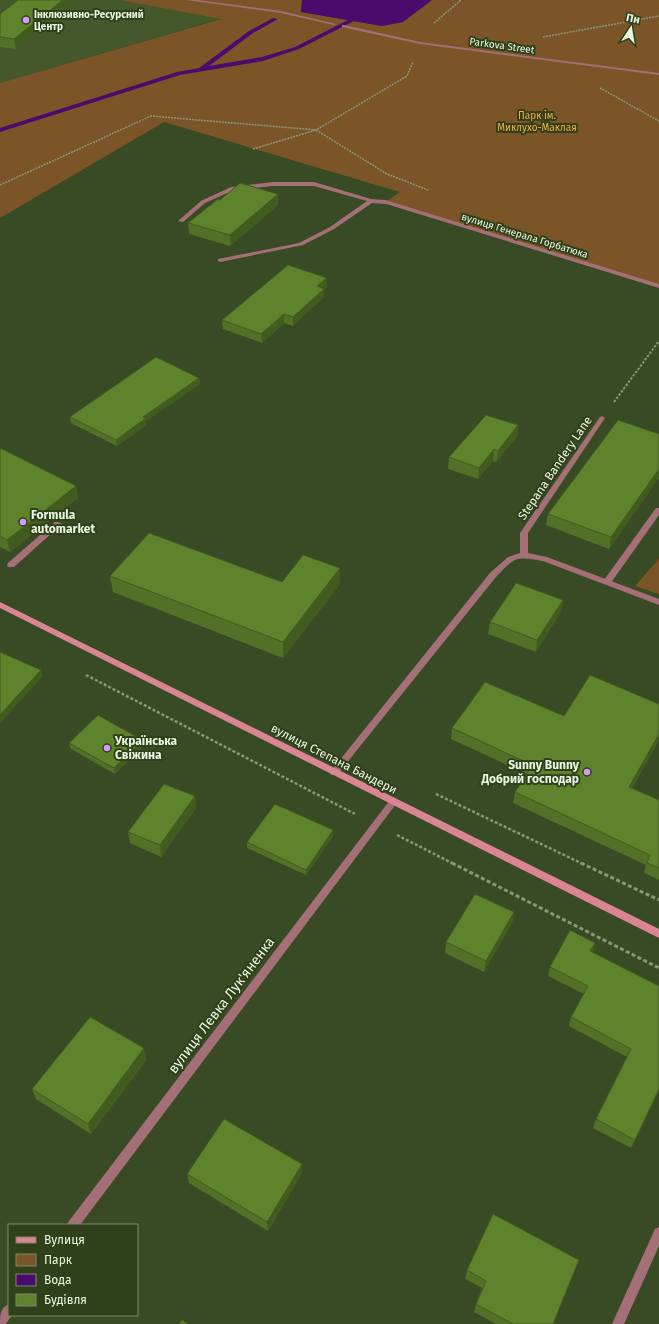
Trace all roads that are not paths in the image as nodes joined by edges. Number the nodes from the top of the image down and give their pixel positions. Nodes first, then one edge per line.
1 (188, 0) edge
2 (334, 24) dead end
3 (344, 26) dead end
4 (659, 74) edge
5 (371, 201) junction
6 (181, 221) dead end
7 (220, 260) dead end
8 (659, 286) edge
9 (602, 418) road end
10 (659, 510) edge
11 (58, 524) dead end
12 (524, 555) junction
13 (11, 565) dead end
14 (607, 582) junction
15 (659, 602) edge
16 (0, 605) edge
17 (334, 773) junction
18 (393, 802) junction
19 (659, 934) edge
20 (74, 1224) edge
21 (659, 1233) edge
22 (8, 1311) edge
23 (0, 1322) edge
24 (618, 1324) edge

1 - 2 street
3 - 4 street, Parkova Street
5 - 6 street, вулиця Генерала Горбатюка
5 - 7 street
5 - 8 street, вулиця Генерала Горбатюка
9 - 12 street, Stepana Bandery Lane
10 - 14 street
11 - 13 street
12 - 14 street
12 - 17 street
14 - 15 street
16 - 17 street, вулиця Степана Бандери
17 - 18 street, вулиця Степана Бандери
18 - 19 street, вулиця Степана Бандери
18 - 20 street, вулиця Левка Лук'яненка
21 - 24 street
22 - 23 street

